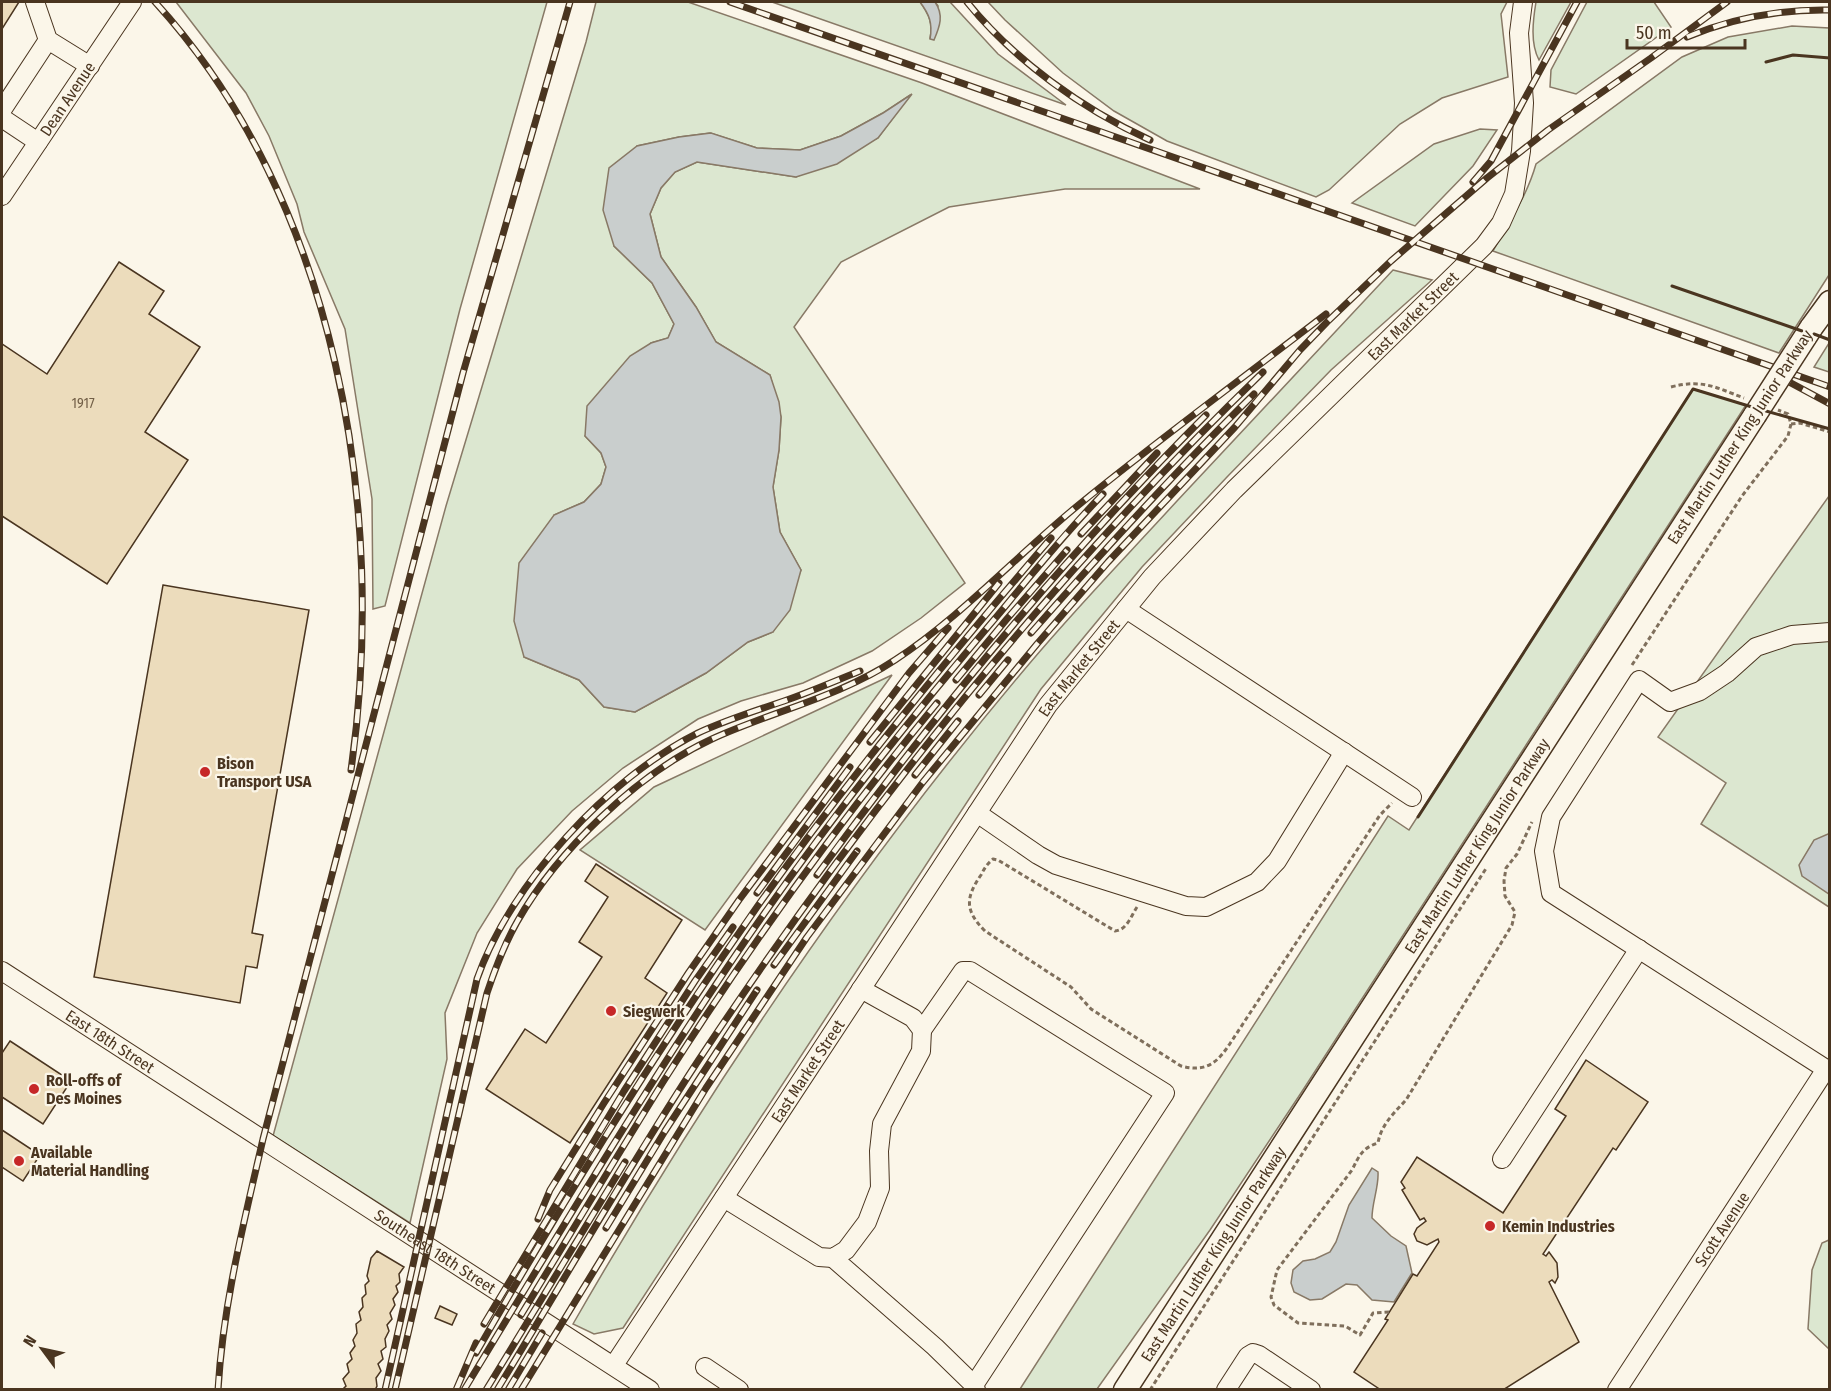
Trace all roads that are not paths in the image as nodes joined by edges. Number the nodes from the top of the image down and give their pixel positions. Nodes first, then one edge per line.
1 (35, 2) edge
2 (132, 2) edge
3 (1523, 2) edge
4 (48, 40) junction
5 (90, 66) junction
6 (4, 99) edge
7 (2, 118) edge
8 (38, 142) junction
9 (2, 196) edge
10 (1830, 302) edge
11 (1126, 609) junction
12 (1830, 632) edge
13 (1344, 752) junction
14 (1408, 794) road end
15 (977, 813) junction
16 (1639, 949) junction
17 (3, 975) edge
18 (861, 989) junction
19 (922, 1030) junction
20 (220, 1111) joint
21 (1502, 1159) dead end
22 (724, 1198) junction
23 (833, 1258) junction
24 (614, 1365) junction
25 (705, 1367) dead end
26 (975, 1387) edge
27 (650, 1389) edge
28 (739, 1389) edge
29 (1125, 1389) edge
30 (1226, 1389) edge
31 (1311, 1389) edge
32 (1617, 1389) edge

1 - 4 street
2 - 5 street, Dean Avenue
3 - 11 street, East Market Street
4 - 5 street
4 - 6 street
5 - 8 street, Dean Avenue
7 - 8 street
8 - 9 street, Dean Avenue
10 - 29 main road, East Martin Luther King Junior Parkway, bridge
11 - 13 street
11 - 15 street, East Market Street
12 - 16 street
13 - 14 street
13 - 15 street
15 - 18 street, East Market Street
16 - 21 street
16 - 32 street, Scott Avenue
17 - 20 street, East 18th Street
18 - 19 street
18 - 22 street, East Market Street
19 - 23 street
19 - 26 street
20 - 24 street, Southeast 18th Street
22 - 23 street
22 - 24 street, East Market Street
23 - 26 street
24 - 27 street, Southeast 18th Street
25 - 28 street
30 - 31 street

